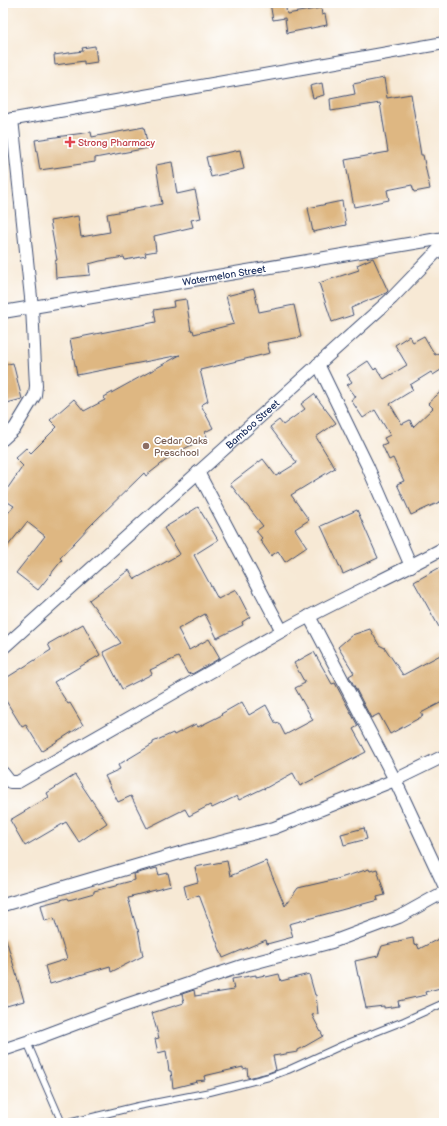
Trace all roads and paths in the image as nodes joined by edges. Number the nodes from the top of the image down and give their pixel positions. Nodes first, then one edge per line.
1 (444, 43) edge
2 (7, 120) edge
3 (444, 238) edge
4 (444, 244) edge
5 (32, 308) junction
6 (3, 312) edge
7 (318, 364) junction
8 (3, 439) edge
9 (198, 472) junction
10 (444, 548) edge
11 (411, 566) junction
12 (309, 616) junction
13 (282, 631) junction
14 (3, 648) edge
15 (444, 756) edge
16 (3, 773) edge
17 (395, 780) junction
18 (444, 885) edge
19 (444, 892) edge
20 (3, 905) edge
21 (444, 1003) edge
22 (27, 1042) junction
23 (3, 1050) edge
24 (62, 1123) edge
25 (68, 1123) edge

1 - 2 street
2 - 5 street
3 - 5 street, Watermelon Street
4 - 7 street, Bamboo Street
5 - 6 street, Watermelon Street
5 - 8 street
7 - 9 street, Bamboo Street
7 - 11 street
9 - 13 street
9 - 14 street, Bamboo Street
10 - 11 street
11 - 12 street
12 - 13 street
12 - 17 street
13 - 16 street
15 - 17 street
17 - 18 street
17 - 20 street
19 - 22 street
21 - 25 lane
22 - 23 street
22 - 24 lane

